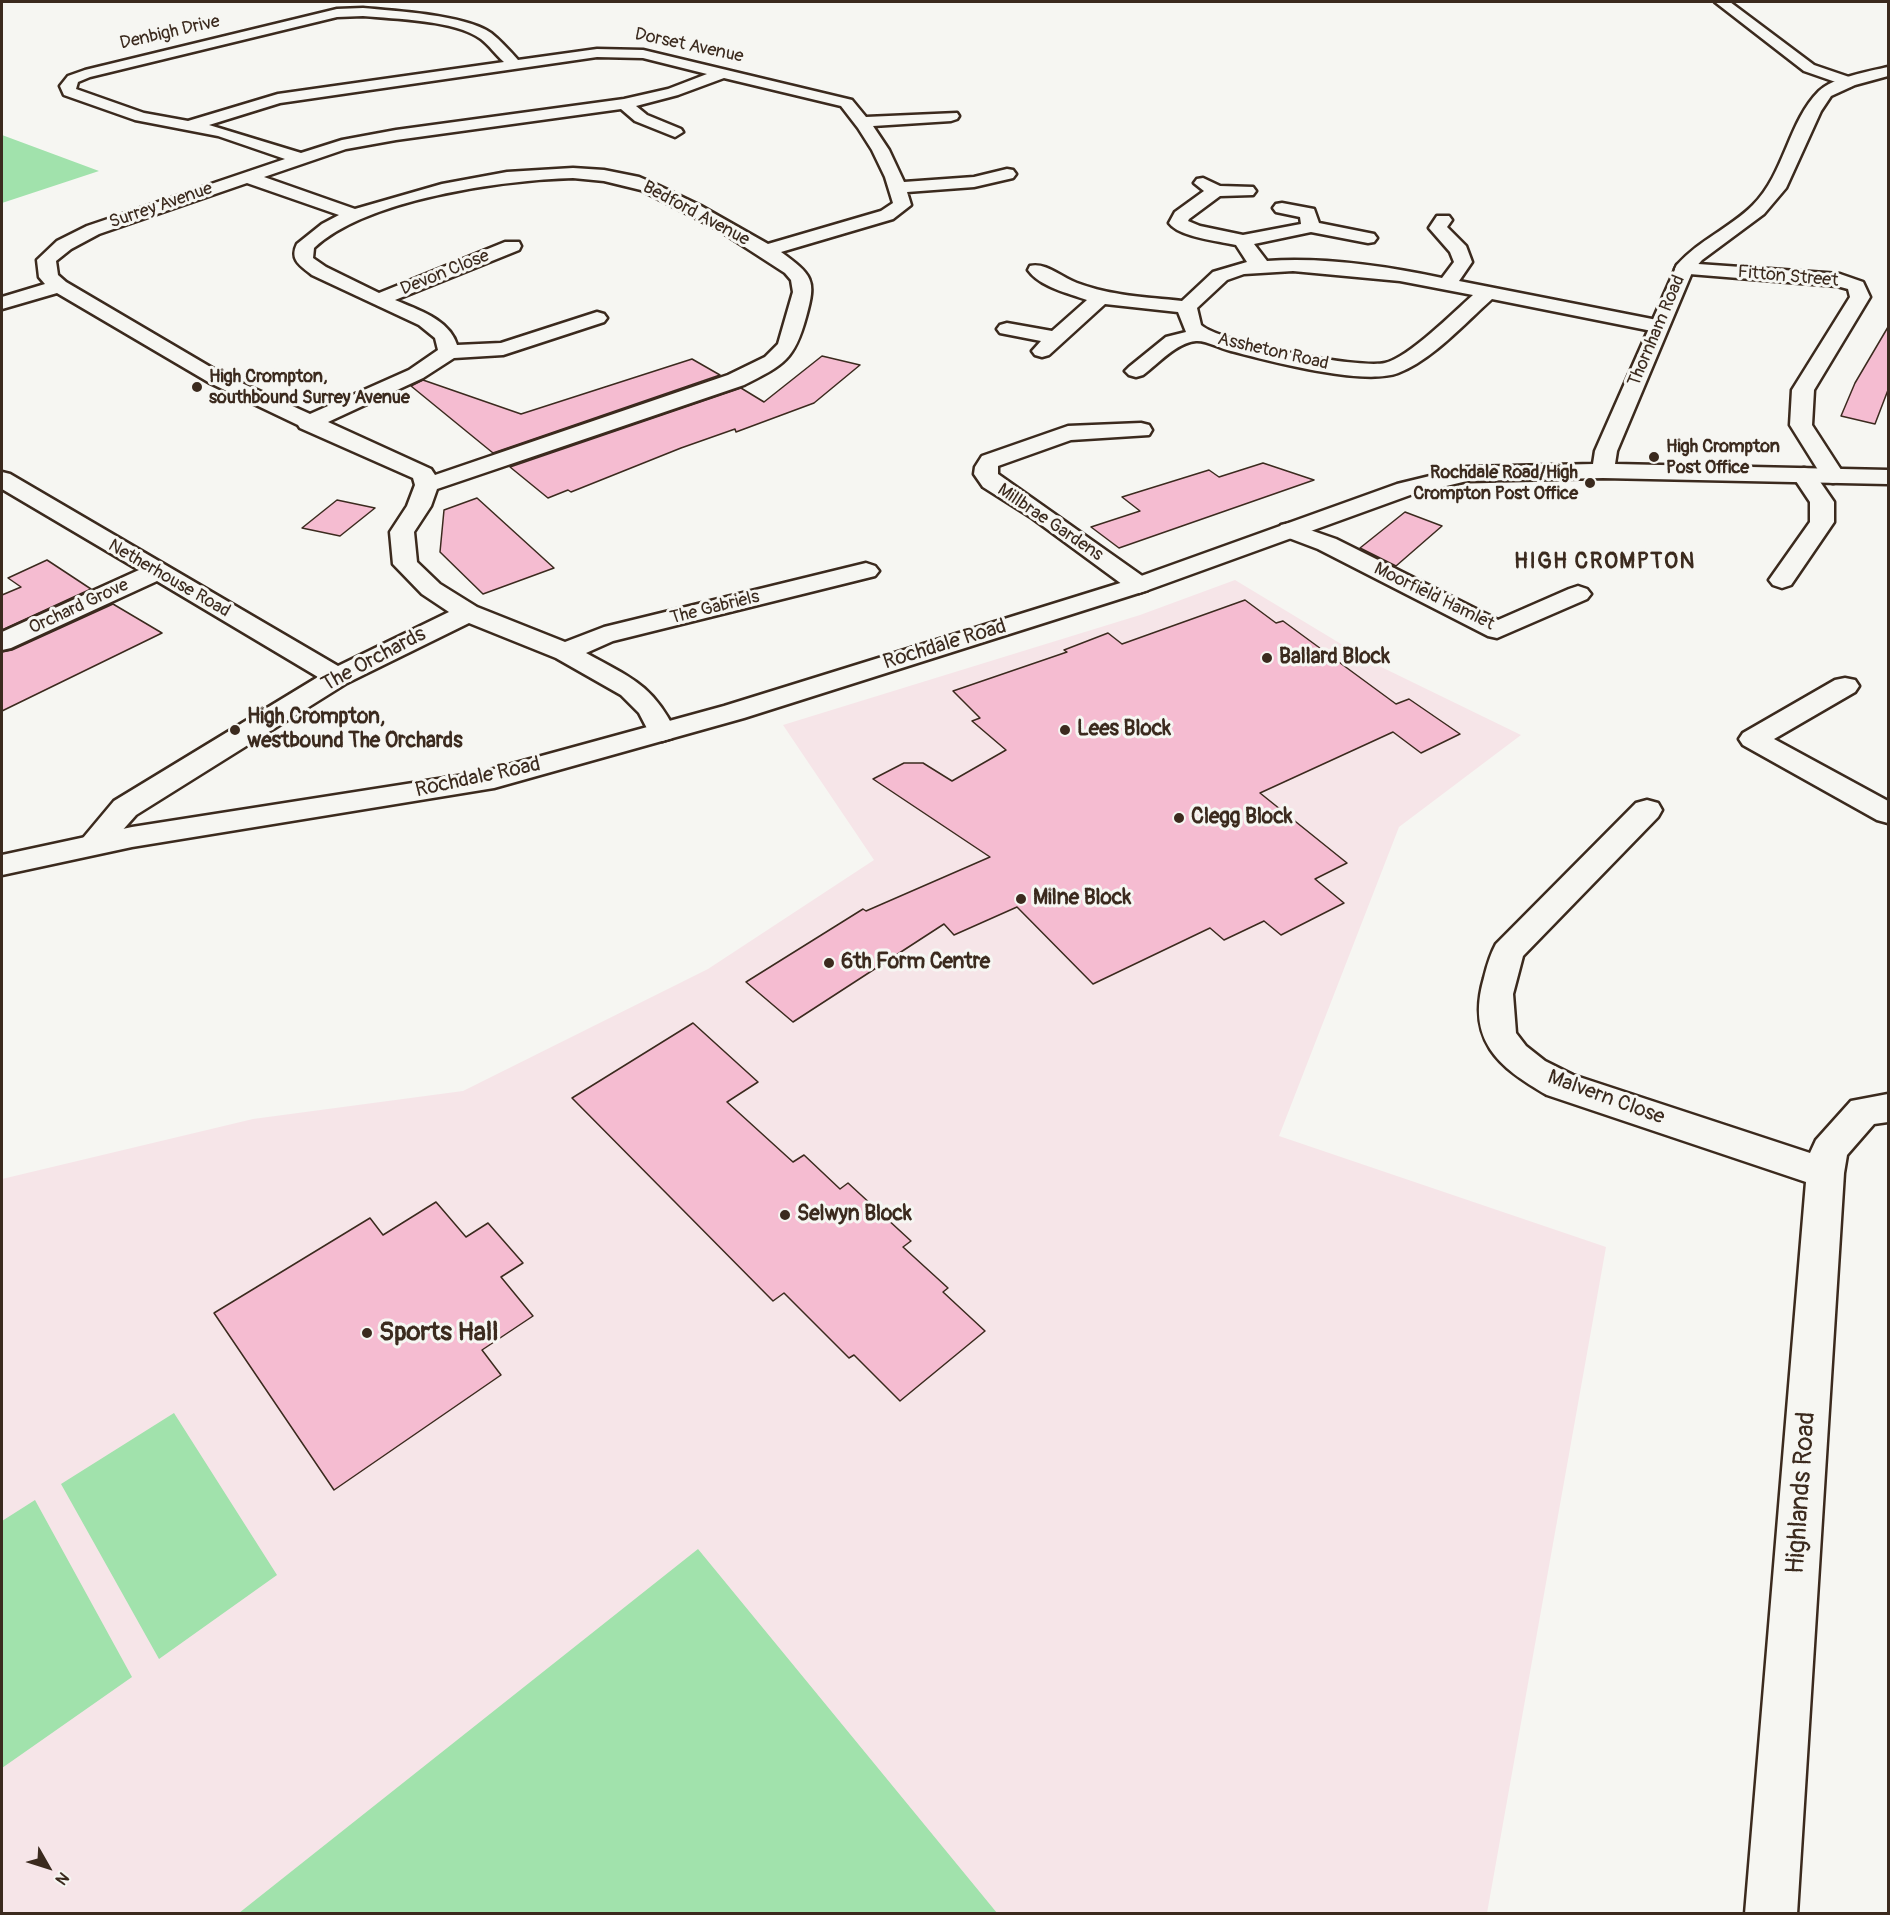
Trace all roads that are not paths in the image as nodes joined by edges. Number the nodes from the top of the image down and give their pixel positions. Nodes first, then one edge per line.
1 (1722, 2) edge
2 (515, 65) junction
3 (1888, 71) edge
4 (723, 73) junction
5 (1850, 82) junction
6 (624, 104) junction
7 (951, 116) dead end
8 (865, 122) junction
9 (192, 125) junction
10 (675, 132) dead end
11 (298, 159) junction
12 (1007, 174) dead end
13 (246, 177) junction
14 (898, 188) junction
15 (1246, 191) dead end
16 (1282, 208) dead end
17 (355, 215) junction
18 (1443, 220) dead end
19 (1311, 227) junction
20 (1368, 238) dead end
21 (1243, 241) junction
22 (512, 246) dead end
23 (765, 251) junction
24 (1261, 265) junction
25 (1684, 269) junction
26 (1036, 272) dead end
27 (1447, 284) junction
28 (59, 286) junction
29 (1487, 293) junction
30 (1100, 298) junction
31 (378, 300) junction
32 (2, 303) edge
33 (1187, 307) junction
34 (597, 318) dead end
35 (1657, 326) junction
36 (1007, 329) dead end
37 (1201, 334) junction
38 (449, 352) junction
39 (1136, 372) dead end
40 (308, 423) junction
41 (1141, 430) dead end
42 (1603, 471) junction
43 (1804, 476) junction
44 (1833, 476) junction
45 (1888, 477) edge
46 (2, 479) edge
47 (427, 485) junction
48 (1290, 530) junction
49 (866, 571) dead end
50 (156, 572) junction
51 (1782, 580) dead end
52 (1139, 585) junction
53 (1578, 594) dead end
54 (468, 613) junction
55 (2, 642) edge
56 (565, 652) junction
57 (338, 677) junction
58 (1845, 686) dead end
59 (662, 732) junction
60 (1647, 810) dead end
61 (1888, 813) edge
62 (93, 844) junction
63 (2, 865) edge
64 (1888, 1108) edge
65 (1825, 1173) junction
66 (1771, 1914) edge

1 - 5 street
2 - 4 street, Dorset Avenue
2 - 9 street, Dorset Avenue
2 - 9 street, Denbigh Drive
3 - 5 street, Thornham Road
4 - 6 street, Surrey Avenue
4 - 8 street, Dorset Avenue
5 - 25 street, Thornham Road
6 - 10 street
6 - 11 street, Surrey Avenue
7 - 8 street
8 - 14 street, Dorset Avenue
9 - 11 street, Denbigh Drive
11 - 13 street, Surrey Avenue
12 - 14 street
13 - 17 street
13 - 28 street, Surrey Avenue
14 - 23 street
15 - 21 street
16 - 19 street
17 - 23 street, Bedford Avenue
17 - 31 street, Bedford Avenue
18 - 27 street
19 - 20 street
19 - 21 street
21 - 24 street
22 - 31 street, Devon Close
23 - 47 street, Bedford Avenue
24 - 27 street
24 - 33 street
25 - 35 street, Thornham Road
25 - 44 street, Fitton Street
26 - 30 street
27 - 29 street
28 - 32 street
28 - 40 street
29 - 35 street
29 - 37 street, Assheton Road
30 - 33 street
30 - 36 street
31 - 38 street, Bedford Avenue
33 - 37 street, Assheton Road
34 - 38 street
35 - 42 street, Thornham Road
37 - 39 street
38 - 40 street
40 - 47 street
41 - 52 street, Millbrae Gardens
42 - 43 street, Rochdale Road
42 - 48 street, Rochdale Road
43 - 44 street, Rochdale Road
43 - 51 street
44 - 45 street, Rochdale Road
46 - 50 street, Netherhouse Road
47 - 54 street
48 - 52 street, Rochdale Road
48 - 53 street, Moorfield Hamlet
49 - 56 street, The Gabriels
50 - 55 street, Orchard Grove
50 - 57 street, Netherhouse Road
52 - 59 street, Rochdale Road
54 - 56 street
54 - 57 street, The Orchards
56 - 59 street
57 - 62 street, The Orchards
58 - 61 street
59 - 62 street, Rochdale Road
60 - 65 street, Malvern Close
62 - 63 street, Rochdale Road
64 - 65 street, Highlands Road
65 - 66 street, Highlands Road

